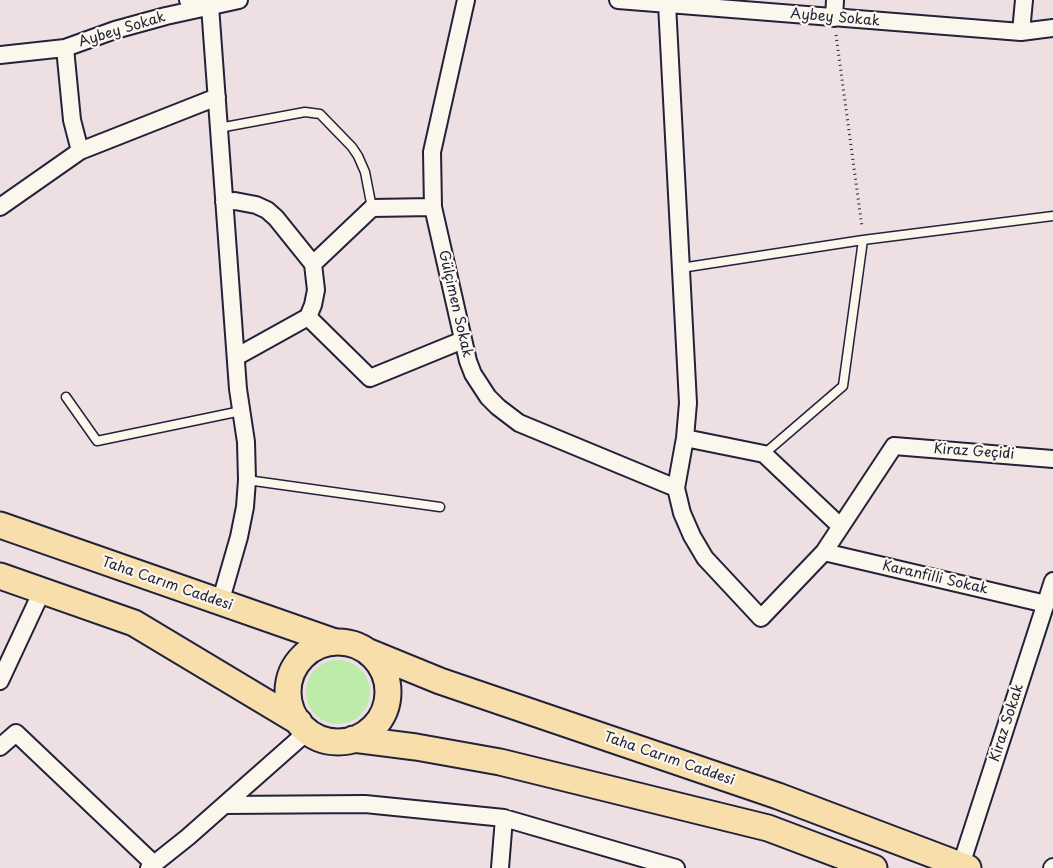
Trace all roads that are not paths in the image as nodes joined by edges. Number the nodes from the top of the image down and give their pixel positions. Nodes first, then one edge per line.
1 (190, 0) edge
2 (239, 0) edge
3 (466, 0) edge
4 (618, 0) edge
5 (835, 0) edge
6 (1024, 0) edge
7 (703, 3) edge
8 (667, 4) junction
9 (210, 6) junction
10 (834, 18) junction
11 (1053, 28) edge
12 (1021, 32) junction
13 (65, 48) junction
14 (0, 55) edge
15 (217, 97) junction
16 (219, 128) junction
17 (80, 150) junction
18 (224, 202) junction
19 (0, 207) edge
20 (433, 207) junction
21 (372, 208) junction
22 (1053, 216) edge
23 (863, 240) junction
24 (313, 264) junction
25 (681, 268) junction
26 (308, 317) junction
27 (463, 340) junction
28 (236, 357) junction
29 (66, 397) dead end
30 (241, 410) junction
31 (685, 438) junction
32 (764, 454) junction
33 (1053, 459) edge
34 (248, 480) junction
35 (676, 488) junction
36 (440, 508) dead end
37 (0, 525) edge
38 (840, 526) junction
39 (824, 552) junction
40 (0, 576) edge
41 (1053, 581) edge
42 (42, 591) junction
43 (220, 603) junction
44 (1046, 604) junction
45 (335, 642) junction
46 (369, 652) junction
47 (0, 681) edge
48 (303, 727) junction
49 (353, 739) junction
50 (0, 747) edge
51 (224, 804) junction
52 (504, 818) junction
53 (152, 866) edge
54 (964, 867) edge
55 (500, 868) edge
56 (676, 868) edge
57 (874, 868) edge

1 - 9 street
2 - 9 street, Aybey Sokak
3 - 20 street, Gülçimen Sokak
4 - 8 street, Aybey Sokak
5 - 10 street
6 - 12 street
7 - 8 street, Aybey Sokak
7 - 10 street, Aybey Sokak
8 - 25 street
9 - 13 street, Aybey Sokak
9 - 15 street
10 - 12 street, Aybey Sokak
11 - 12 street, Aybey Sokak
13 - 14 street, Aybey Sokak
13 - 17 street
15 - 16 street
15 - 17 street
16 - 18 street
16 - 21 lane
17 - 19 street
18 - 24 street
18 - 28 street
20 - 21 street
20 - 27 street, Gülçimen Sokak
21 - 24 street
22 - 23 lane
23 - 25 lane
23 - 32 lane
24 - 26 street
25 - 31 street
26 - 27 street
26 - 28 street
27 - 35 street, Gülçimen Sokak
28 - 30 street
29 - 30 lane
30 - 34 street
31 - 32 street
31 - 35 street
32 - 38 street
33 - 38 street, Kiraz Geçidi
34 - 36 lane
34 - 43 street
35 - 39 street
37 - 43 main road, Taha Carım Caddesi
38 - 39 street
39 - 44 street, Karanfilli Sokak
40 - 42 main road
41 - 44 street, Kiraz Sokak
42 - 47 street
42 - 48 main road
43 - 45 main road, Taha Carım Caddesi
44 - 54 street, Kiraz Sokak
45 - 46 main road
45 - 48 main road
46 - 49 main road
46 - 54 main road, Taha Carım Caddesi
48 - 49 main road
48 - 51 street
49 - 57 main road
50 - 53 street
51 - 52 street
51 - 53 street
52 - 55 street
52 - 56 street

